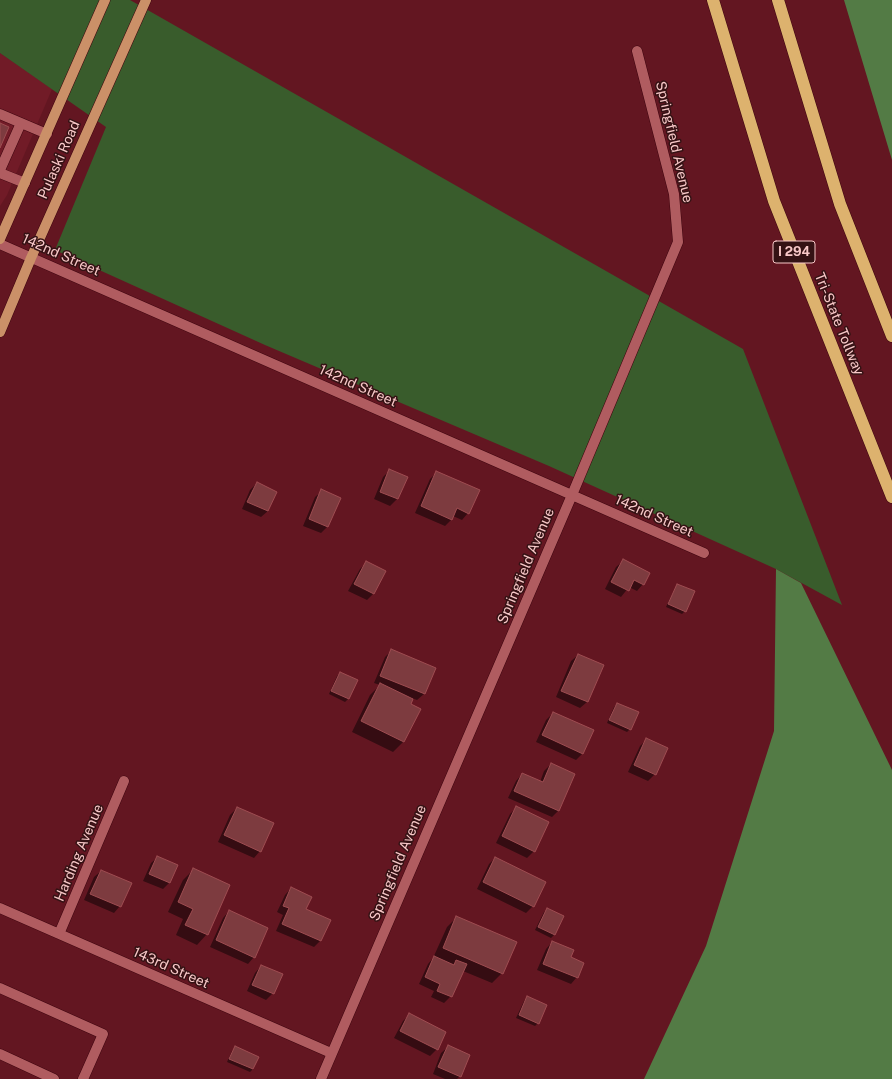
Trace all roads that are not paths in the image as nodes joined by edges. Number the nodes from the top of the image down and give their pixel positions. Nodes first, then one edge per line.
1 (105, 0) edge
2 (146, 0) edge
3 (713, 0) edge
4 (778, 0) edge
5 (638, 51) dead end
6 (0, 114) edge
7 (21, 123) junction
8 (47, 134) junction
9 (0, 172) edge
10 (25, 183) junction
11 (0, 239) edge
12 (0, 244) edge
13 (31, 258) junction
14 (0, 332) edge
15 (892, 336) edge
16 (572, 495) junction
17 (892, 497) edge
18 (704, 553) dead end
19 (124, 782) dead end
20 (0, 908) edge
21 (59, 934) junction
22 (0, 988) edge
23 (331, 1053) junction
24 (0, 1054) edge
25 (54, 1079) edge
26 (82, 1079) edge
27 (321, 1079) edge

1 - 8 main road, Pulaski Road
2 - 13 main road, Pulaski Road
3 - 17 highway, Tri-State Tollway / I 294
4 - 15 highway
5 - 16 street, Springfield Avenue
6 - 7 street
7 - 8 street
7 - 9 street
8 - 10 main road, Pulaski Road
9 - 10 street
10 - 11 main road, Pulaski Road
12 - 13 street, 142nd Street
13 - 14 main road, Pulaski Road
13 - 16 street, 142nd Street
16 - 18 street, 142nd Street
16 - 23 street, Springfield Avenue
19 - 21 street, Harding Avenue
20 - 21 street, 143rd Street
21 - 23 street, 143rd Street
22 - 26 street
23 - 27 street, Springfield Avenue
24 - 25 street

